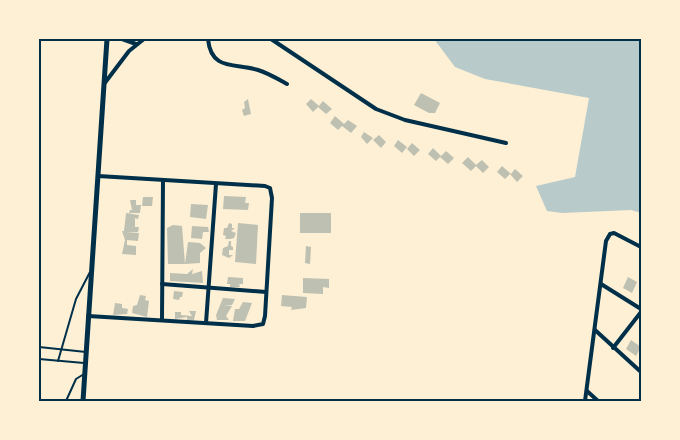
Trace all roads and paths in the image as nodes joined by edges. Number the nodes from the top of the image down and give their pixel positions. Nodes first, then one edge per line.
1 (107, 39) edge
2 (122, 39) edge
3 (144, 39) edge
4 (208, 39) edge
5 (271, 39) edge
6 (136, 44) junction
7 (287, 84) dead end
8 (103, 85) junction
9 (506, 144) dead end
10 (98, 176) junction
11 (164, 181) junction
12 (216, 184) junction
13 (641, 247) edge
14 (92, 268) junction
15 (162, 284) junction
16 (601, 284) junction
17 (209, 288) junction
18 (266, 292) junction
19 (641, 311) edge
20 (88, 316) junction
21 (162, 319) junction
22 (206, 323) junction
23 (595, 329) junction
24 (39, 347) edge
25 (614, 348) junction
26 (60, 349) junction
27 (86, 352) junction
28 (39, 359) edge
29 (58, 361) junction
30 (85, 364) junction
31 (641, 372) edge
32 (84, 374) junction
33 (587, 391) junction
34 (66, 401) edge
35 (83, 401) edge
36 (585, 401) edge
37 (598, 401) edge

1 - 8 street
2 - 6 street
3 - 6 street
4 - 7 street
5 - 9 street
6 - 8 street
8 - 10 street
10 - 11 street
10 - 14 street
11 - 12 street
11 - 15 street
12 - 17 street
12 - 18 street
13 - 16 street
14 - 20 street
14 - 26 lane
15 - 17 street
15 - 21 street
16 - 19 street
16 - 23 street
17 - 18 street
17 - 22 street
18 - 22 street
19 - 25 street
20 - 21 street
20 - 27 street
21 - 22 street
23 - 25 street
23 - 33 street
24 - 26 lane
25 - 31 street
26 - 27 lane
26 - 29 lane
27 - 30 street
28 - 29 lane
29 - 30 lane
30 - 32 street
32 - 34 lane
32 - 35 street
33 - 36 street
33 - 37 street

